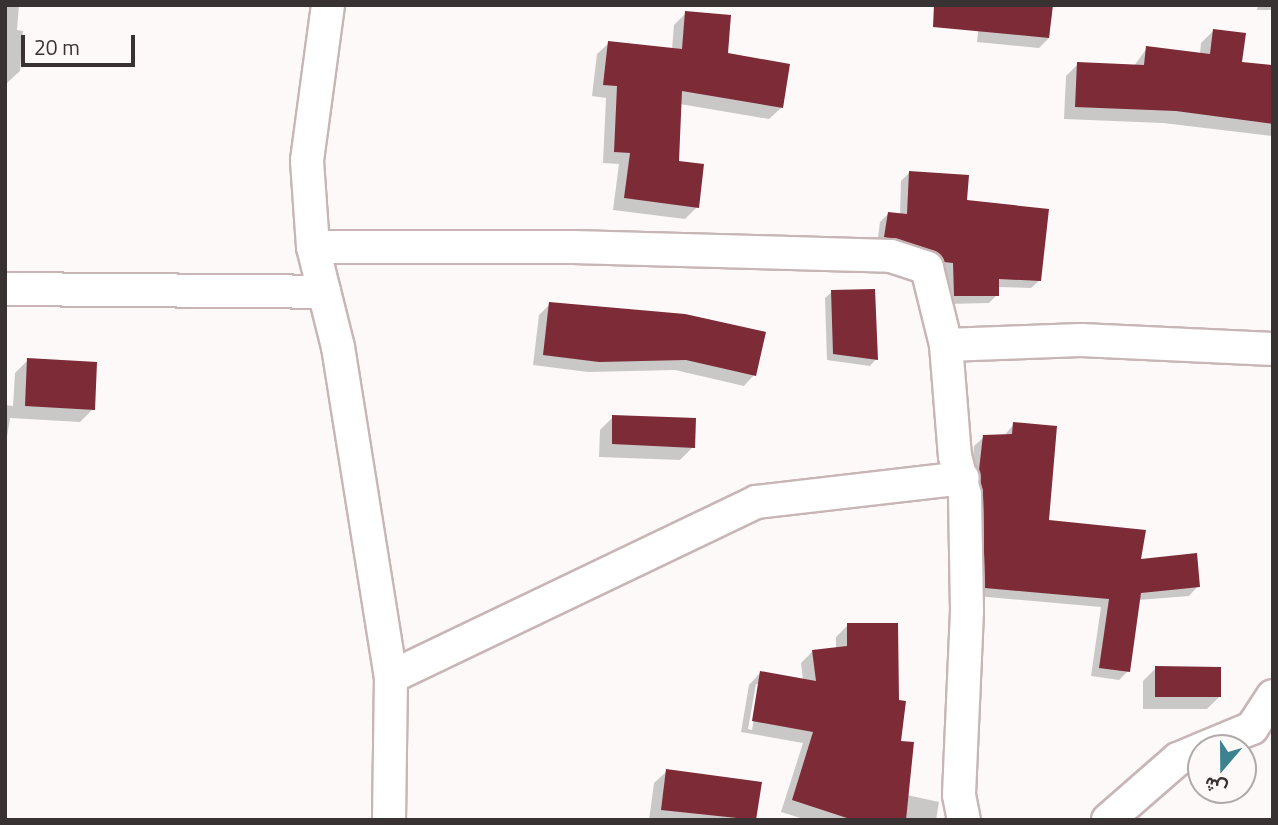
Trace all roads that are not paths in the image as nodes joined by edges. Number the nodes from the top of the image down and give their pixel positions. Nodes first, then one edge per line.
1 (328, 5) edge
2 (313, 247) junction
3 (5, 289) edge
4 (324, 292) junction
5 (946, 345) junction
6 (1273, 349) edge
7 (964, 478) junction
8 (391, 677) junction
9 (1273, 696) edge
10 (1238, 734) edge
11 (1187, 755) edge
12 (389, 820) edge
13 (964, 820) edge
14 (1108, 820) edge

1 - 2 street
2 - 4 street
2 - 5 street
3 - 4 street
4 - 8 street
5 - 6 street
5 - 7 street
7 - 8 street
7 - 13 street
8 - 12 street
9 - 10 street
11 - 14 street

